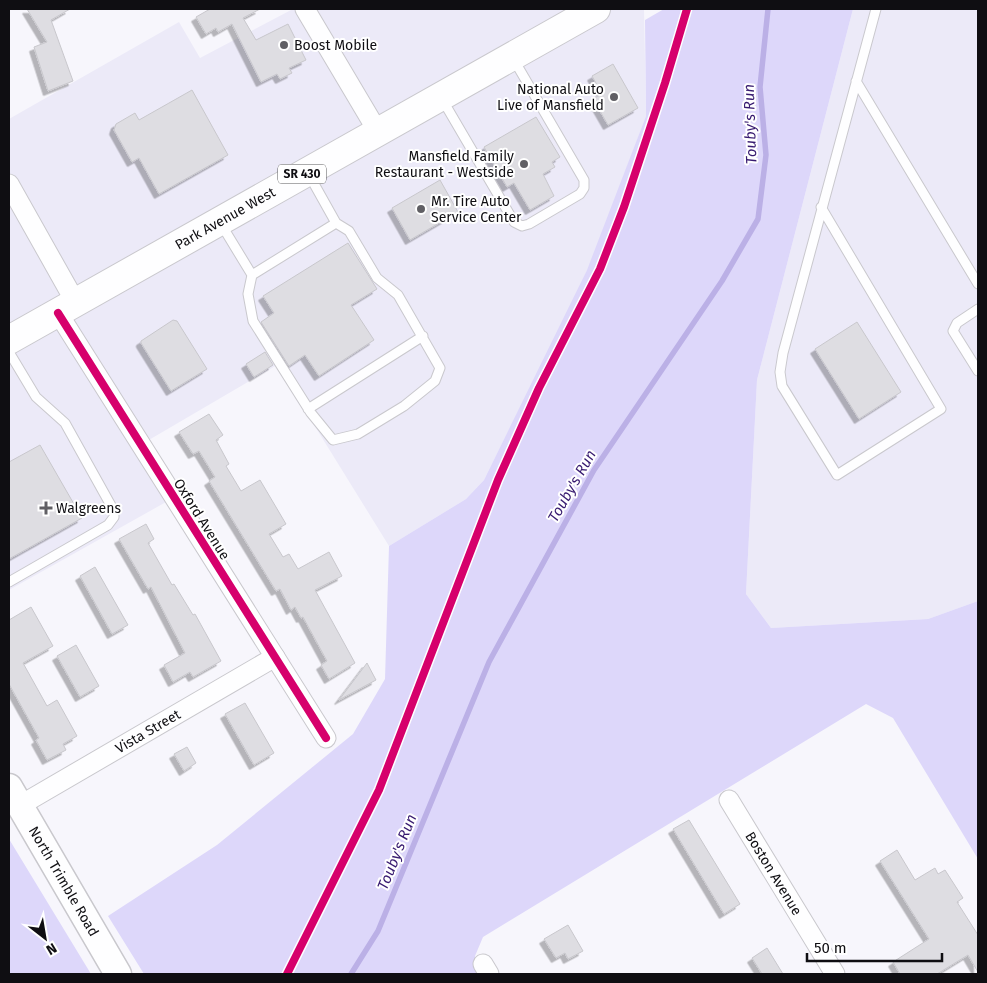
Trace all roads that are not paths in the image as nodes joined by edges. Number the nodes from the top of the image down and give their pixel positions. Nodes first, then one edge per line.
1 (306, 9) edge
2 (596, 9) edge
3 (876, 9) edge
4 (512, 56) junction
5 (856, 81) junction
6 (441, 97) junction
7 (378, 132) junction
8 (307, 171) junction
9 (9, 184) edge
10 (821, 207) junction
11 (220, 221) junction
12 (336, 223) junction
13 (252, 275) junction
14 (978, 284) edge
15 (67, 308) junction
16 (978, 309) edge
17 (423, 336) junction
18 (9, 340) edge
19 (9, 352) edge
20 (978, 371) edge
21 (308, 409) junction
22 (9, 582) edge
23 (275, 657) junction
24 (326, 738) dead end
25 (729, 800) dead end
26 (12, 802) edge
27 (118, 974) edge
28 (835, 974) edge

1 - 7 street
2 - 4 main road, Park Avenue West / SR 430
3 - 5 lane
4 - 6 main road, Park Avenue West / SR 430
4 - 6 lane
5 - 10 lane
5 - 14 lane
6 - 7 main road, Park Avenue West / SR 430
7 - 8 main road, Park Avenue West / SR 430
8 - 11 main road, Park Avenue West / SR 430
8 - 12 lane
9 - 15 street, Oxford Avenue
10 - 10 lane
11 - 13 lane
11 - 15 main road, Park Avenue West / SR 430
12 - 13 lane
12 - 17 lane
13 - 21 lane
15 - 18 main road, Park Avenue West / SR 430
15 - 23 street, Oxford Avenue
16 - 20 lane
17 - 21 lane
17 - 21 lane
19 - 22 lane
23 - 24 street, Oxford Avenue
23 - 26 street, Vista Street
25 - 28 street, Boston Avenue
26 - 27 main road, North Trimble Road

